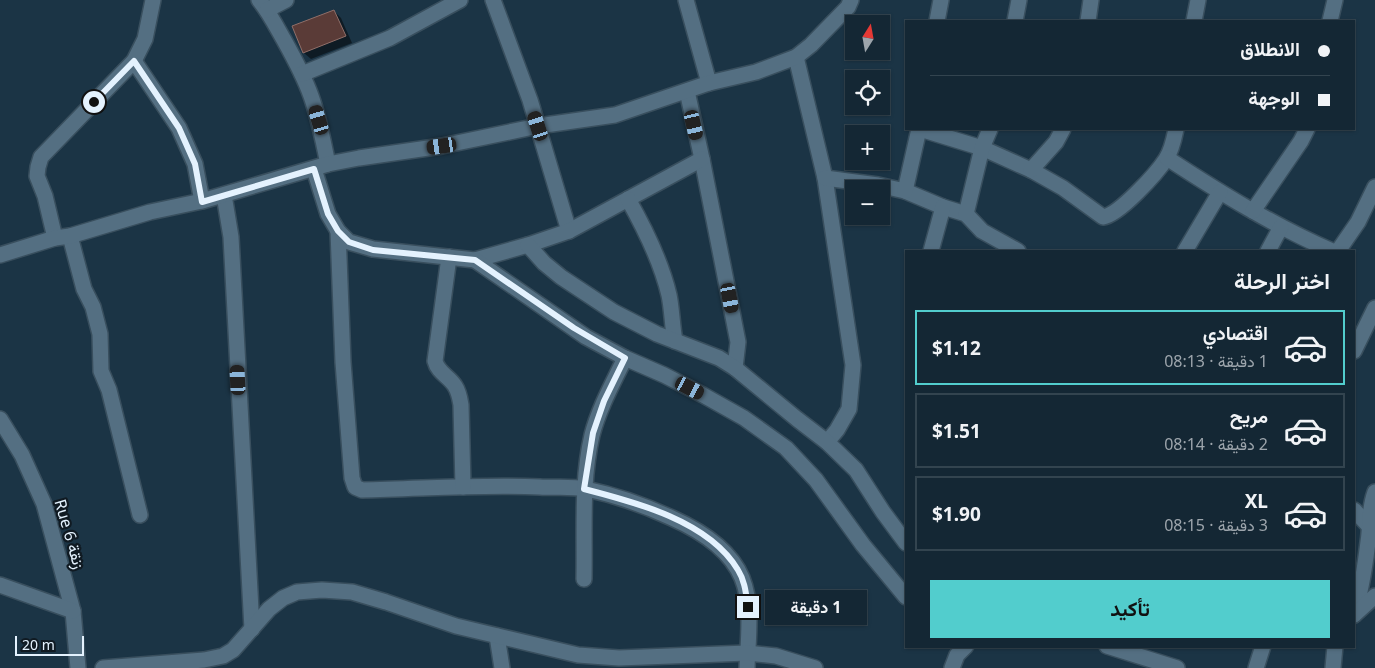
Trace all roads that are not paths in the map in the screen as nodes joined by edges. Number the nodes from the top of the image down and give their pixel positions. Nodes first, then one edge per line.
1 (153, 0) edge
2 (286, 0) edge
3 (460, 0) edge
4 (493, 0) edge
5 (686, 0) edge
6 (851, 0) edge
7 (941, 0) edge
8 (1019, 0) edge
9 (1092, 0) edge
10 (1198, 0) edge
11 (1334, 0) edge
12 (263, 5) edge
13 (937, 20) edge
14 (1015, 20) edge
15 (1088, 20) edge
16 (1194, 20) edge
17 (1330, 20) edge
18 (796, 57) junction
19 (134, 61) junction
20 (302, 74) junction
21 (709, 83) junction
22 (687, 92) junction
23 (538, 126) junction
24 (920, 130) edge
25 (923, 130) edge
26 (990, 130) edge
27 (1062, 130) edge
28 (1176, 130) edge
29 (1306, 130) edge
30 (982, 148) junction
31 (1167, 158) junction
32 (702, 159) junction
33 (321, 167) junction
34 (1031, 170) junction
35 (825, 178) junction
36 (1375, 187) edge
37 (905, 191) junction
38 (1220, 192) junction
39 (224, 195) junction
40 (628, 199) junction
41 (202, 202) junction
42 (942, 207) junction
43 (1253, 211) junction
44 (966, 214) junction
45 (1281, 227) junction
46 (338, 231) junction
47 (568, 231) junction
48 (70, 236) junction
49 (55, 238) junction
50 (528, 245) junction
51 (931, 250) edge
52 (1016, 250) edge
53 (1186, 250) edge
54 (1269, 250) edge
55 (1330, 250) edge
56 (1339, 250) edge
57 (0, 255) edge
58 (449, 257) junction
59 (475, 260) junction
60 (1375, 308) edge
61 (674, 341) junction
62 (1355, 349) edge
63 (625, 358) junction
64 (735, 368) junction
65 (0, 419) edge
66 (827, 442) junction
67 (463, 487) junction
68 (584, 489) junction
69 (1375, 492) edge
70 (1355, 511) edge
71 (140, 515) dead end
72 (1372, 526) edge
73 (905, 542) edge
74 (584, 580) dead end
75 (0, 585) edge
76 (905, 596) edge
77 (1375, 596) edge
78 (1355, 610) edge
79 (73, 611) junction
80 (1355, 614) edge
81 (252, 629) junction
82 (497, 636) junction
83 (1113, 648) edge
84 (1262, 648) edge
85 (1335, 648) edge
86 (747, 661) edge
87 (226, 662) edge
88 (668, 662) edge
89 (1149, 664) edge
90 (78, 668) edge
91 (103, 668) edge
92 (502, 668) edge
93 (815, 668) edge
94 (1177, 668) edge
95 (1256, 668) edge
96 (1334, 668) edge

1 - 19 street
2 - 12 street
3 - 20 street
4 - 23 street
5 - 21 street
6 - 18 street
7 - 13 street
8 - 14 street
9 - 15 street
10 - 16 street
11 - 17 street
12 - 20 street
18 - 21 street
18 - 35 street
19 - 41 street
19 - 49 street
20 - 33 street
21 - 22 street
22 - 23 street
22 - 32 street
23 - 33 street
23 - 47 street
24 - 37 street
25 - 30 street
26 - 30 street
27 - 34 street
28 - 31 street
29 - 43 street
30 - 34 street
30 - 44 street
31 - 34 street
31 - 38 street
32 - 40 street
32 - 64 street
33 - 39 street
33 - 46 street
35 - 37 street
35 - 66 street
36 - 56 street
37 - 42 street
38 - 43 street
38 - 53 street
39 - 41 street
39 - 81 street
40 - 47 street
40 - 61 street
41 - 48 street
42 - 44 street
42 - 51 street
43 - 45 street
44 - 52 street
45 - 54 street
45 - 55 street
46 - 58 street
46 - 67 street
47 - 50 street
48 - 49 street
48 - 71 street
49 - 57 street
50 - 59 street
50 - 61 street
58 - 59 street
58 - 67 street
59 - 63 street
60 - 62 street
61 - 64 street
63 - 68 street
63 - 76 street
64 - 66 street
65 - 79 street, Rue 6 زنقة
66 - 73 street
67 - 68 street
68 - 74 street
68 - 86 street
69 - 72 street
70 - 72 street
72 - 78 street
75 - 79 street
77 - 80 street
79 - 90 street, Rue 6 زنقة
81 - 82 street
81 - 87 street
82 - 88 street
82 - 92 street
83 - 89 street
84 - 95 street
85 - 96 street
86 - 88 street
86 - 93 street
87 - 91 street
89 - 94 street

